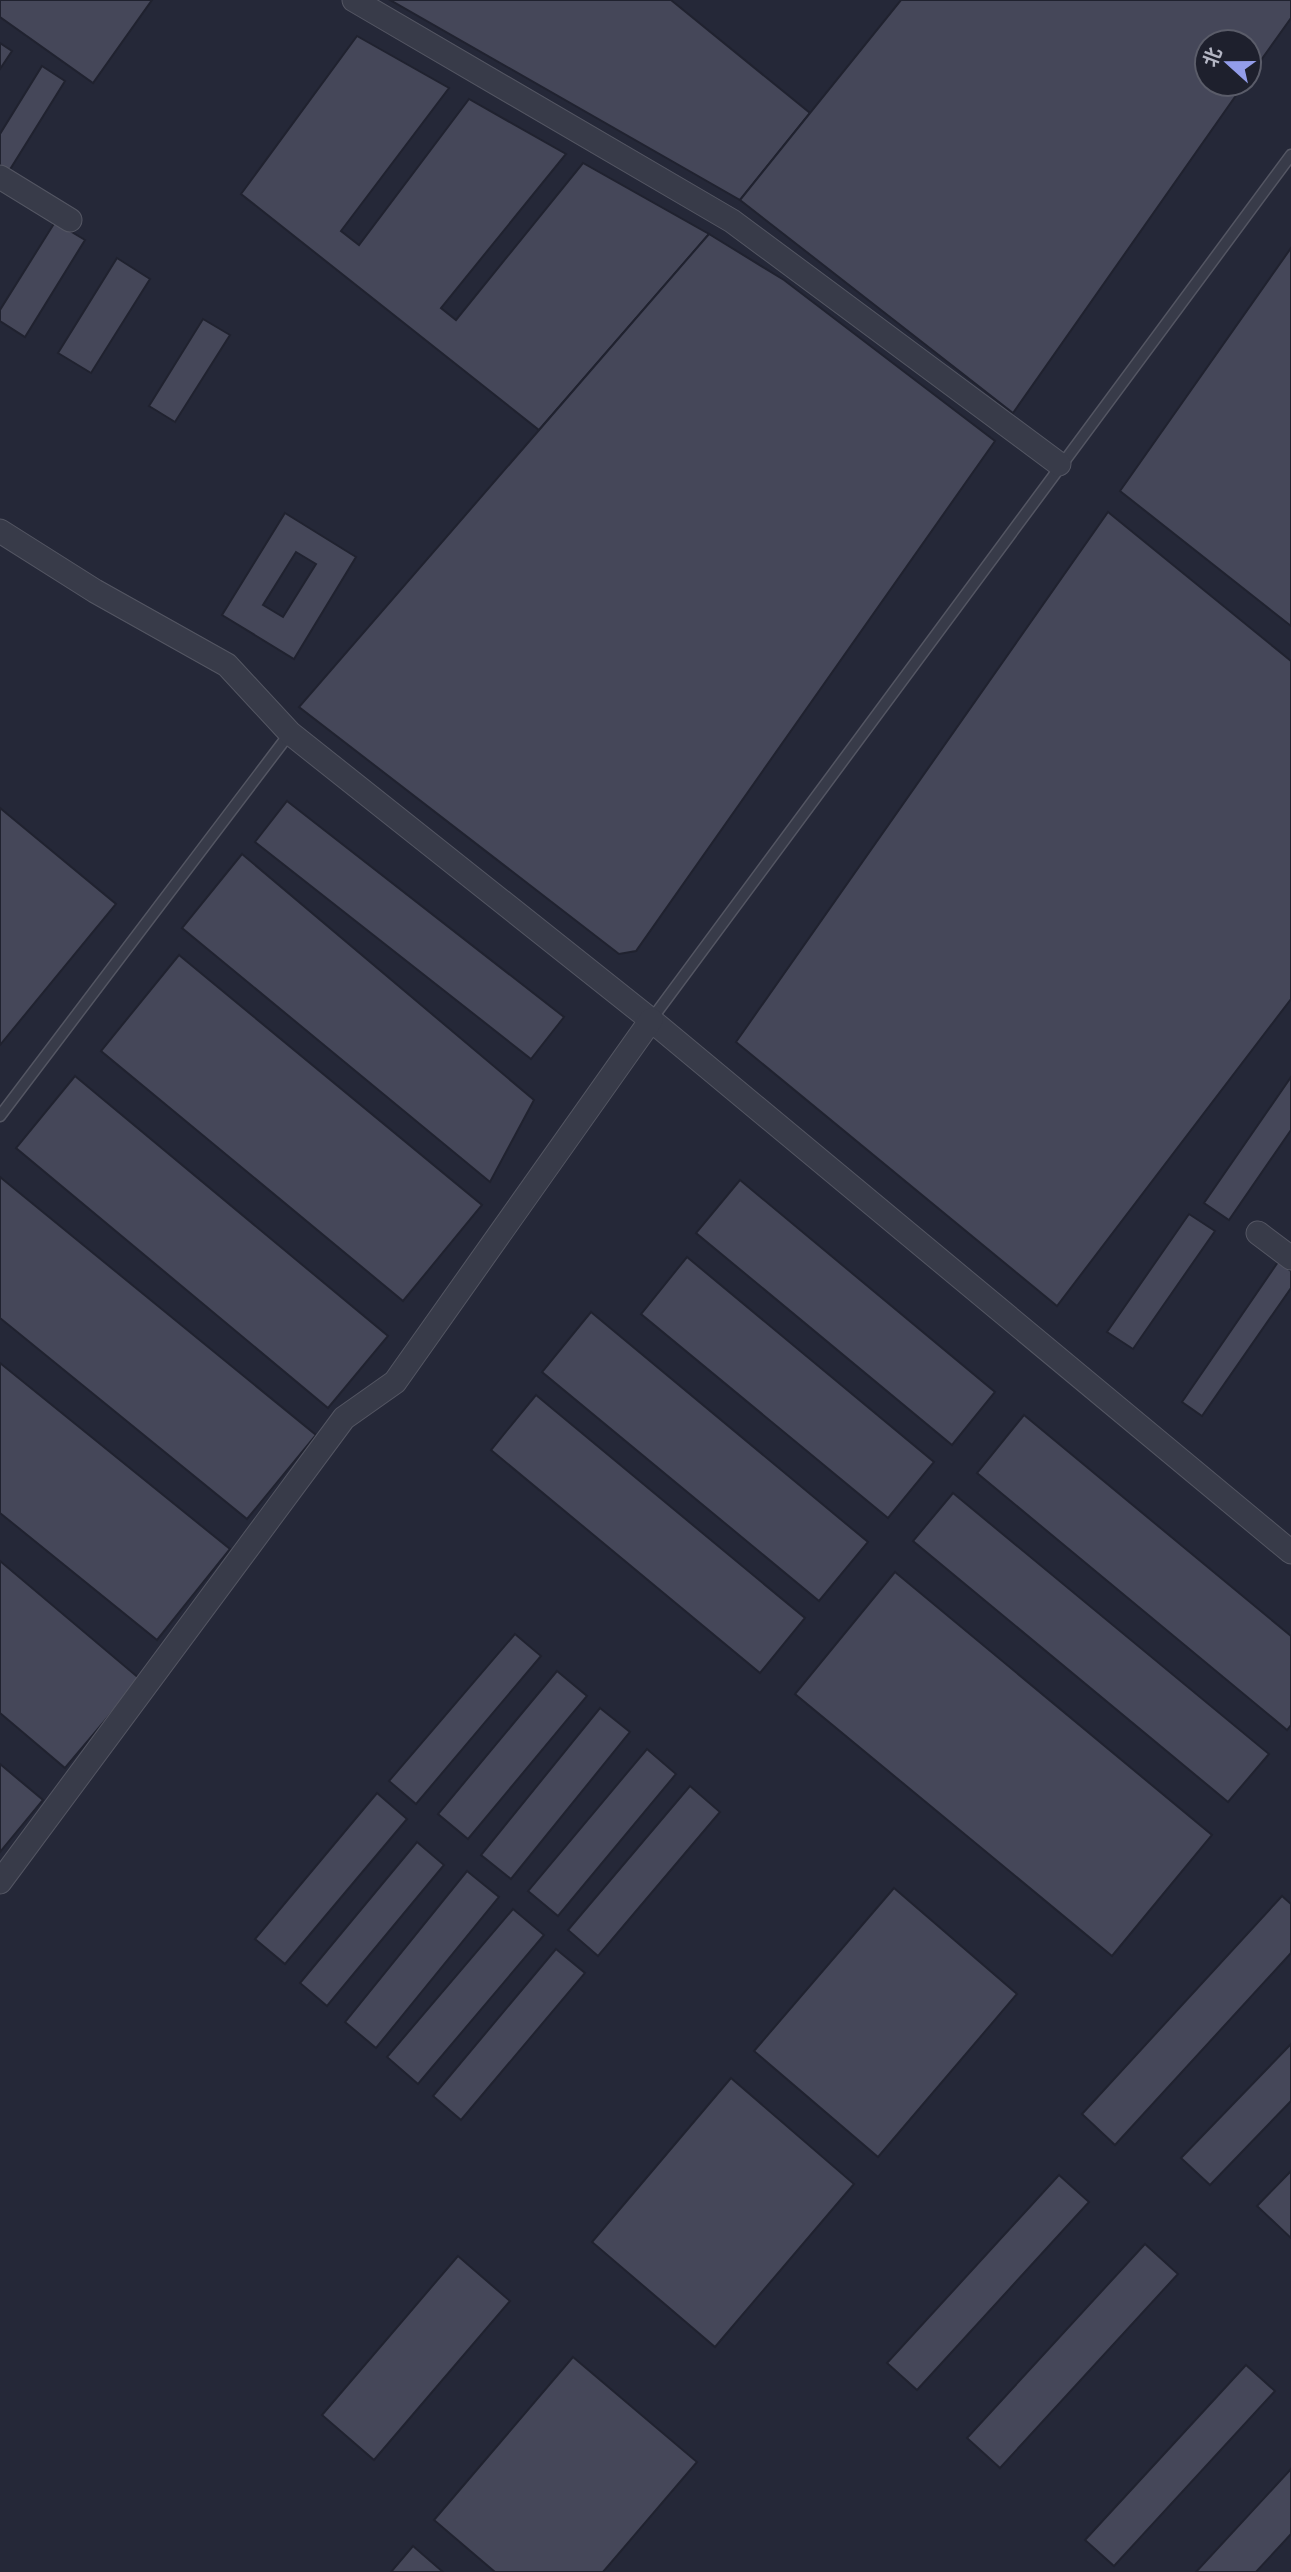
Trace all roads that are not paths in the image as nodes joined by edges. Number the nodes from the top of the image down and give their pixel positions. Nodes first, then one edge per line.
1 (354, 0) edge
2 (1291, 155) edge
3 (0, 177) edge
4 (70, 220) dead end
5 (1059, 464) junction
6 (0, 531) edge
7 (290, 733) junction
8 (651, 1020) junction
9 (0, 1116) edge
10 (1258, 1233) dead end
11 (1291, 1258) edge
12 (1291, 1552) edge
13 (0, 1882) edge

1 - 5 street
2 - 5 lane
3 - 4 street
5 - 8 lane
6 - 7 street
7 - 8 street
7 - 9 lane
8 - 12 street
8 - 13 street
10 - 11 street

